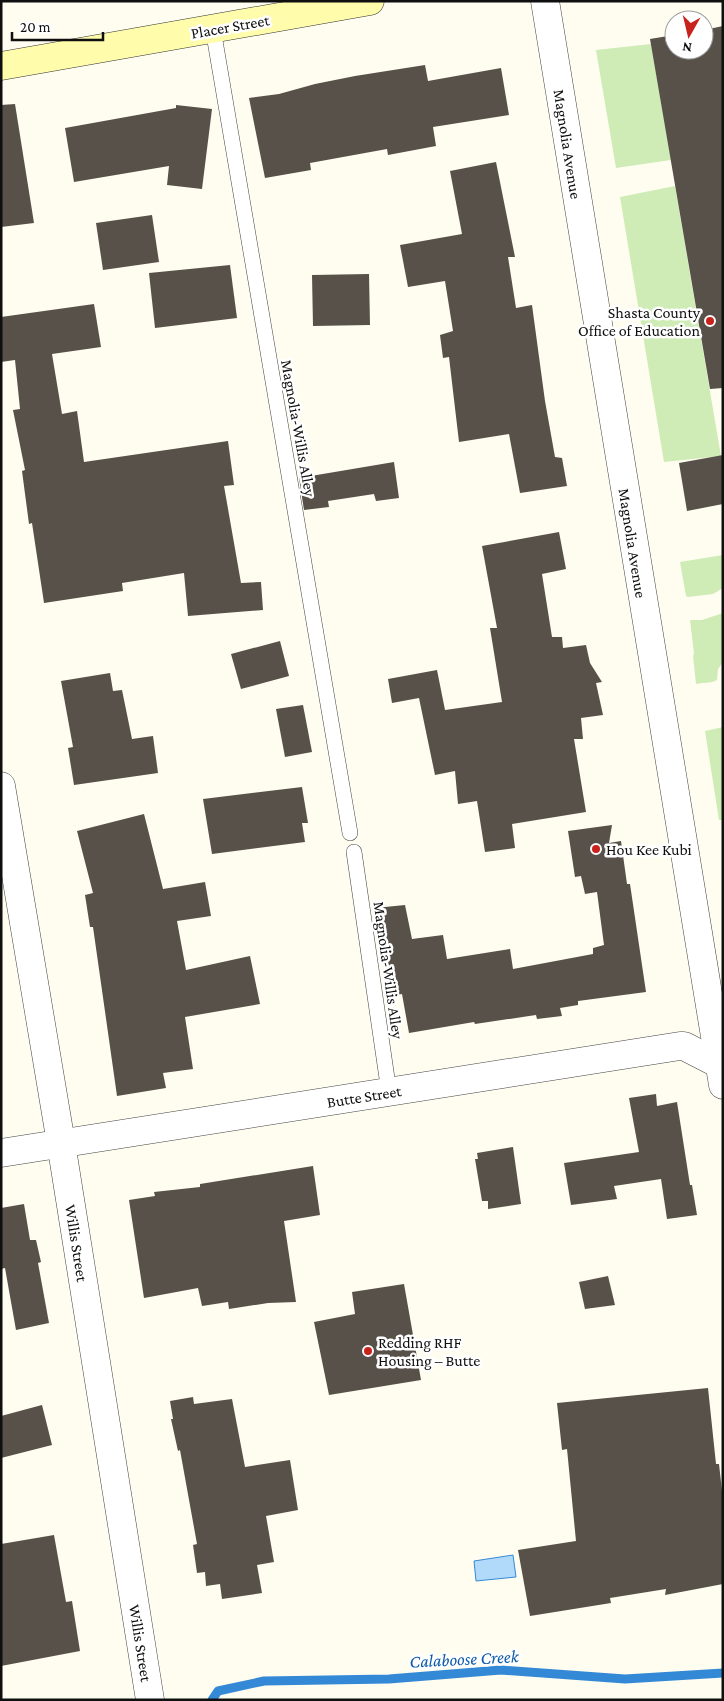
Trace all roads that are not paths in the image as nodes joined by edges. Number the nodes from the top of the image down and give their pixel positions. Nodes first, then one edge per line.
1 (370, 1) edge
2 (545, 1) edge
3 (213, 29) junction
4 (1, 66) edge
5 (1, 786) edge
6 (350, 832) dead end
7 (354, 852) dead end
8 (722, 1072) edge
9 (389, 1092) junction
10 (61, 1143) junction
11 (1, 1153) edge
12 (150, 1700) edge

1 - 3 main road, Placer Street
2 - 8 street, Magnolia Avenue
3 - 4 main road, Placer Street
3 - 6 lane, Magnolia-Willis Alley
5 - 10 street, Willis Street
7 - 9 lane, Magnolia-Willis Alley
8 - 9 street, Butte Street
9 - 10 street, Butte Street
10 - 11 street, Butte Street
10 - 12 street, Willis Street

